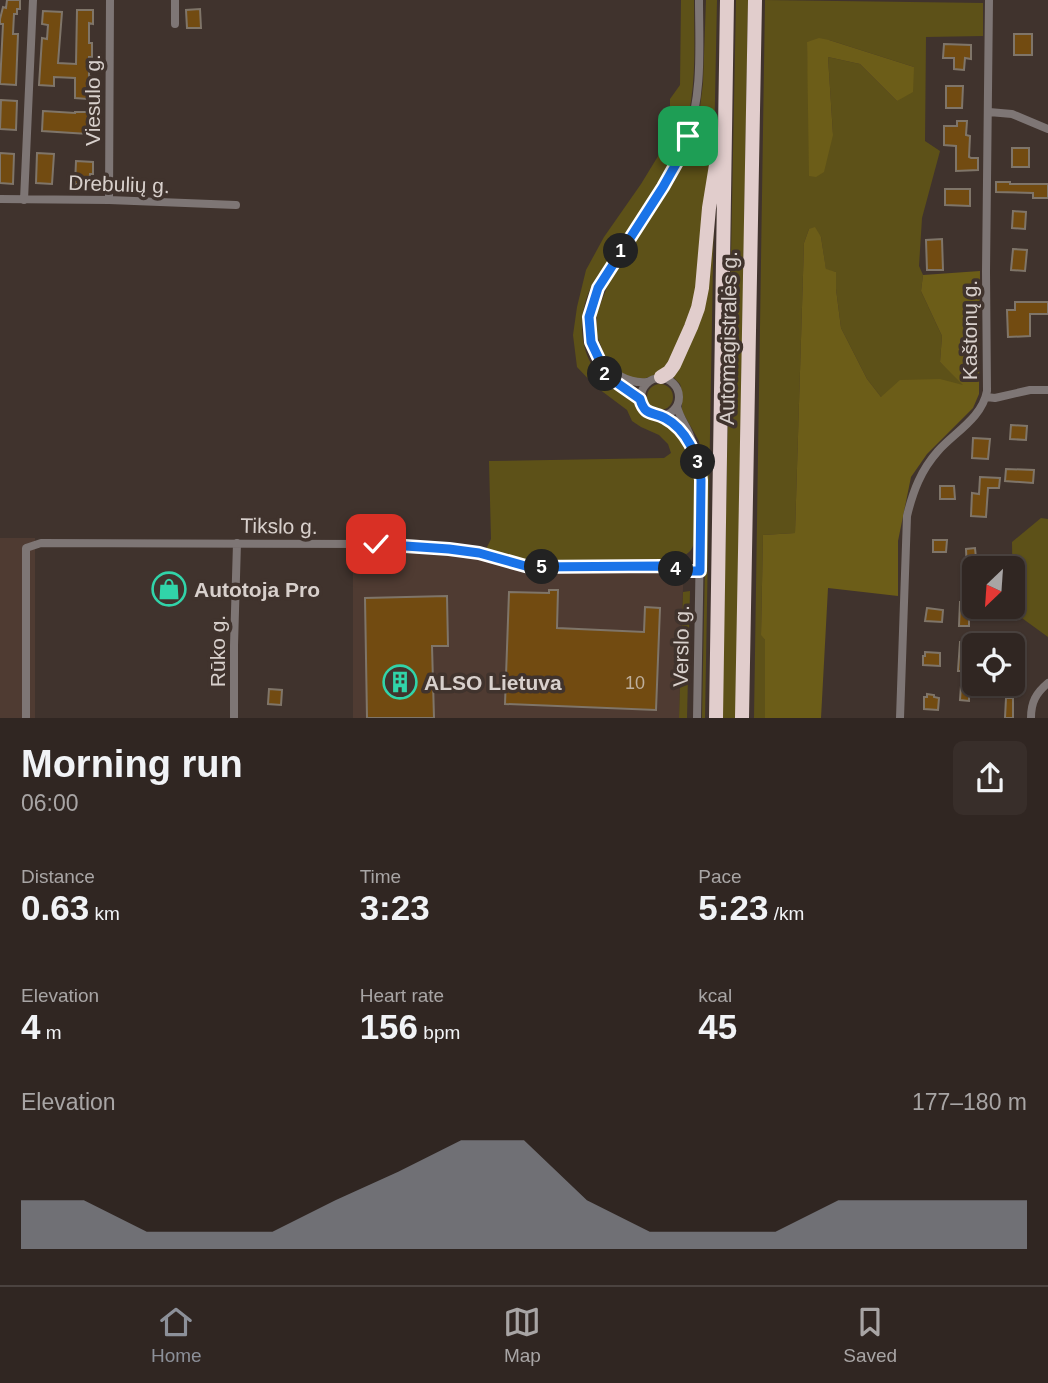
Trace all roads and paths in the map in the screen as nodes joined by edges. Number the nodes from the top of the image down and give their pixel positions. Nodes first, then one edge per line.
1 (33, 0) edge
2 (110, 0) edge
3 (175, 0) edge
4 (699, 0) edge
5 (722, 0) edge
6 (727, 0) edge
7 (755, 0) edge
8 (989, 0) edge
9 (175, 24) dead end
10 (989, 112) junction
11 (1048, 129) edge
12 (0, 199) edge
13 (24, 200) junction
14 (109, 200) junction
15 (236, 205) dead end
16 (599, 360) junction
17 (654, 380) junction
18 (1048, 390) edge
19 (986, 397) junction
20 (640, 399) junction
21 (677, 406) junction
22 (662, 416) junction
23 (694, 450) junction
24 (237, 543) junction
25 (700, 571) junction
26 (743, 660) junction
27 (1048, 683) edge
28 (26, 718) edge
29 (234, 718) edge
30 (697, 718) edge
31 (716, 718) edge
32 (742, 718) edge
33 (750, 718) edge
34 (900, 718) edge
35 (1031, 718) edge

1 - 13 street
2 - 14 street, Viesulo g.
3 - 9 street
4 - 16 street
5 - 17 highway
6 - 31 highway, Automagistralės g.
7 - 26 highway, Automagistralės g.
8 - 10 street, Kaštonų g.
10 - 11 street
10 - 19 street, Kaštonų g.
12 - 13 street, Drebulių g.
13 - 14 street, Drebulių g.
14 - 15 street, Drebulių g.
16 - 17 street
16 - 20 street
17 - 20 street
17 - 21 street
18 - 19 street
19 - 34 street, Kaštonų g.
20 - 22 street
21 - 22 street
21 - 23 street, Verslo g.
22 - 23 street, Verslo g.
23 - 25 street, Verslo g.
24 - 25 street, Tikslo g.
24 - 28 street, Tikslo g.
24 - 29 street, Rūko g.
25 - 30 street, Verslo g.
26 - 32 highway, Automagistralės g.
26 - 33 highway
27 - 35 street

